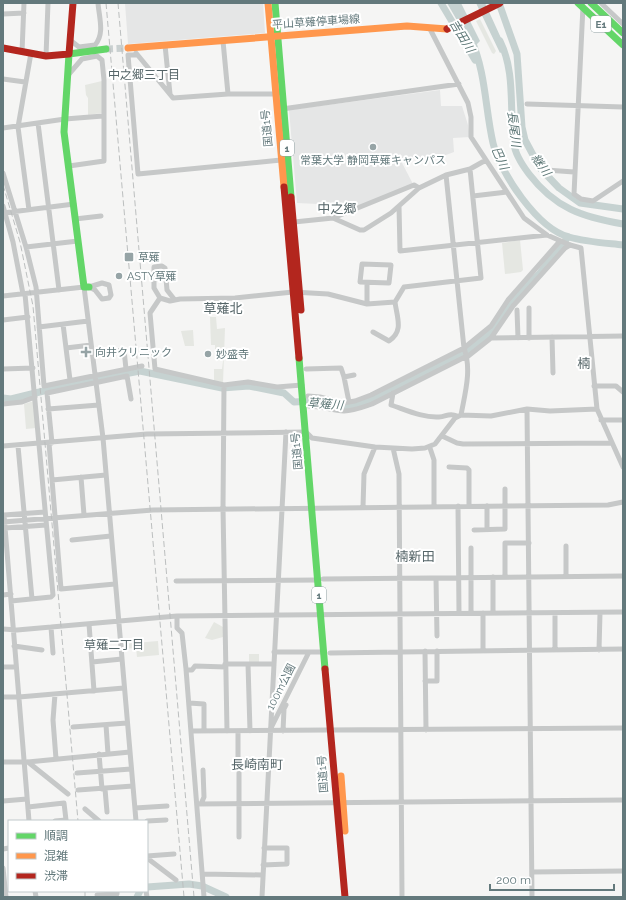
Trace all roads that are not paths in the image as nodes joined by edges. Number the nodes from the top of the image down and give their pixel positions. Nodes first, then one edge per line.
1 (24, 3) edge
2 (48, 3) edge
3 (73, 3) edge
4 (98, 3) edge
5 (268, 3) edge
6 (274, 3) edge
7 (578, 3) edge
8 (583, 3) edge
9 (591, 3) edge
10 (601, 3) edge
11 (497, 4) edge
12 (24, 13) junction
13 (3, 14) edge
14 (623, 24) edge
15 (430, 29) junction
16 (623, 33) edge
17 (274, 36) junction
18 (70, 40) junction
19 (223, 41) junction
20 (165, 45) junction
21 (623, 45) edge
22 (3, 48) edge
23 (129, 48) joint
24 (106, 49) tunnel mouth
25 (22, 52) junction
26 (30, 53) junction
27 (69, 54) junction
28 (137, 55) junction
29 (46, 56) junction
30 (69, 74) junction
31 (3, 79) edge
32 (25, 82) junction
33 (459, 84) junction
34 (228, 94) junction
35 (276, 94) junction
36 (170, 95) junction
37 (527, 104) dead end
38 (578, 105) junction
39 (623, 107) edge
40 (280, 109) junction
41 (103, 116) junction
42 (65, 119) junction
43 (38, 123) junction
44 (18, 127) junction
45 (3, 128) edge
46 (281, 160) junction
47 (486, 160) junction
48 (69, 166) junction
49 (470, 169) junction
50 (546, 170) dead end
51 (574, 172) junction
52 (3, 173) edge
53 (446, 175) junction
54 (623, 182) edge
55 (419, 188) junction
56 (507, 192) junction
57 (473, 196) junction
58 (74, 204) junction
59 (3, 206) edge
60 (399, 206) junction
61 (48, 208) junction
62 (29, 210) junction
63 (15, 212) junction
64 (4, 213) edge
65 (101, 216) dead end
66 (333, 218) junction
67 (75, 220) junction
68 (294, 222) junction
69 (547, 235) junction
70 (78, 241) junction
71 (560, 241) junction
72 (477, 243) junction
73 (52, 244) junction
74 (570, 245) junction
75 (453, 246) junction
76 (26, 247) junction
77 (457, 281) junction
78 (367, 282) junction
79 (86, 287) junction
80 (59, 290) junction
81 (296, 292) junction
82 (36, 293) junction
83 (24, 294) junction
84 (3, 295) edge
85 (160, 298) junction
86 (174, 299) junction
87 (395, 302) junction
88 (367, 304) junction
89 (529, 308) dead end
90 (517, 310) dead end
91 (28, 317) junction
92 (3, 320) edge
93 (88, 321) junction
94 (63, 324) junction
95 (39, 327) junction
96 (372, 332) dead end
97 (623, 336) edge
98 (552, 337) junction
99 (589, 337) junction
100 (491, 338) junction
101 (518, 338) junction
102 (529, 338) junction
103 (91, 345) junction
104 (66, 348) junction
105 (464, 348) junction
106 (92, 354) junction
107 (467, 356) junction
108 (142, 366) dead end
109 (33, 368) junction
110 (3, 369) edge
111 (126, 369) junction
112 (306, 369) junction
113 (553, 373) dead end
114 (95, 375) junction
115 (354, 375) dead end
116 (344, 377) junction
117 (406, 378) junction
118 (70, 380) junction
119 (96, 382) junction
120 (224, 385) junction
121 (302, 385) junction
122 (410, 385) junction
123 (594, 386) junction
124 (623, 392) edge
125 (393, 393) junction
126 (308, 396) junction
127 (35, 397) junction
128 (131, 399) dead end
129 (349, 402) junction
130 (3, 404) edge
131 (99, 405) junction
132 (309, 406) junction
133 (48, 409) junction
134 (527, 409) junction
135 (597, 409) junction
136 (459, 415) junction
137 (601, 420) junction
138 (623, 420) edge
139 (286, 432) junction
140 (306, 432) junction
141 (223, 434) junction
142 (442, 436) junction
143 (103, 438) junction
144 (312, 438) junction
145 (50, 443) junction
146 (612, 443) junction
147 (39, 444) junction
148 (528, 445) junction
149 (3, 446) edge
150 (18, 446) junction
151 (375, 447) junction
152 (393, 448) junction
153 (430, 448) junction
154 (449, 467) dead end
155 (623, 467) edge
156 (106, 475) junction
157 (81, 478) junction
158 (52, 480) junction
159 (505, 489) dead end
160 (623, 502) edge
161 (528, 505) junction
162 (400, 506) junction
163 (434, 506) junction
164 (458, 506) junction
165 (469, 506) junction
166 (487, 506) junction
167 (505, 506) junction
168 (363, 507) junction
169 (223, 508) junction
170 (282, 508) junction
171 (315, 508) junction
172 (45, 512) junction
173 (24, 513) junction
174 (110, 513) junction
175 (84, 515) junction
176 (45, 518) junction
177 (55, 518) junction
178 (25, 520) junction
179 (4, 522) edge
180 (46, 525) junction
181 (25, 527) junction
182 (5, 528) junction
183 (474, 530) dead end
184 (487, 530) junction
185 (111, 536) junction
186 (72, 540) dead end
187 (529, 543) junction
188 (566, 546) dead end
189 (471, 548) dead end
190 (530, 576) junction
191 (566, 576) junction
192 (623, 576) edge
193 (471, 577) junction
194 (493, 577) junction
195 (505, 577) junction
196 (436, 578) junction
197 (459, 578) junction
198 (400, 579) junction
199 (278, 580) junction
200 (321, 580) junction
201 (176, 581) dead end
202 (224, 581) junction
203 (115, 584) junction
204 (10, 594) junction
205 (3, 595) edge
206 (32, 599) junction
207 (11, 601) junction
208 (530, 612) junction
209 (623, 612) edge
210 (400, 613) junction
211 (471, 613) junction
212 (483, 613) junction
213 (493, 613) junction
214 (555, 613) junction
215 (600, 613) junction
216 (437, 614) junction
217 (459, 614) junction
218 (324, 615) junction
219 (177, 616) junction
220 (225, 616) junction
221 (276, 616) junction
222 (118, 621) junction
223 (89, 624) junction
224 (51, 627) junction
225 (3, 629) edge
226 (13, 630) junction
227 (437, 636) dead end
228 (14, 646) junction
229 (623, 649) edge
230 (42, 650) dead end
231 (483, 650) junction
232 (530, 650) junction
233 (555, 650) junction
234 (599, 650) junction
235 (400, 651) junction
236 (425, 651) junction
237 (437, 651) junction
238 (274, 652) junction
239 (309, 652) junction
240 (53, 653) dead end
241 (327, 653) junction
242 (122, 659) junction
243 (92, 662) junction
244 (248, 664) junction
245 (273, 664) junction
246 (225, 665) junction
247 (3, 667) edge
248 (15, 667) junction
249 (186, 670) junction
250 (425, 681) junction
251 (124, 688) junction
252 (94, 691) junction
253 (55, 694) junction
254 (3, 697) edge
255 (19, 697) junction
256 (289, 701) dead end
257 (189, 703) junction
258 (127, 723) junction
259 (106, 725) junction
260 (73, 727) dead end
261 (623, 728) edge
262 (531, 729) junction
263 (401, 730) junction
264 (426, 730) junction
265 (191, 731) junction
266 (204, 731) junction
267 (227, 731) junction
268 (238, 731) junction
269 (250, 731) junction
270 (270, 731) junction
271 (283, 731) junction
272 (334, 731) junction
273 (130, 752) junction
274 (99, 754) junction
275 (108, 754) junction
276 (56, 758) junction
277 (3, 762) edge
278 (26, 762) junction
279 (238, 766) dead end
280 (131, 768) junction
281 (203, 770) dead end
282 (100, 771) junction
283 (77, 773) dead end
284 (238, 773) dead end
285 (133, 786) junction
286 (104, 789) junction
287 (78, 790) dead end
288 (68, 794) dead end
289 (27, 799) junction
290 (532, 800) junction
291 (623, 800) edge
292 (3, 801) edge
293 (340, 802) junction
294 (401, 802) junction
295 (266, 803) junction
296 (199, 804) junction
297 (239, 804) junction
298 (167, 806) dead end
299 (28, 807) junction
300 (135, 808) junction
301 (85, 809) dead end
302 (107, 812) dead end
303 (29, 820) edge
304 (66, 820) edge
305 (98, 820) edge
306 (136, 820) edge
307 (166, 820) dead end
308 (148, 821) edge
309 (239, 837) dead end
310 (264, 848) junction
311 (174, 854) dead end
312 (148, 857) edge
313 (148, 858) edge
314 (263, 865) junction
315 (3, 868) edge
316 (623, 871) edge
317 (532, 872) junction
318 (202, 874) junction
319 (262, 875) junction
320 (176, 880) dead end
321 (117, 892) edge
322 (97, 894) edge
323 (6, 897) edge
324 (204, 897) edge
325 (262, 897) edge
326 (345, 897) edge
327 (351, 897) edge
328 (402, 897) edge
329 (532, 897) edge

1 - 12 street
2 - 29 street
3 - 18 main road
4 - 18 street
5 - 17 main road, 国道1号 / 1
6 - 17 main road, 国道1号 / 1
7 - 21 main road, E1
8 - 38 street
9 - 16 main road, E1
10 - 14 street
11 - 15 main road, 平山草薙停車場線
12 - 13 street
12 - 25 street
15 - 17 main road, 平山草薙停車場線
15 - 33 street
17 - 19 main road, 平山草薙停車場線
17 - 35 main road, 国道1号 / 1
17 - 40 main road, 国道1号 / 1
18 - 27 main road
19 - 20 main road, 平山草薙停車場線
19 - 34 street
20 - 23 main road, 平山草薙停車場線
20 - 36 street
22 - 25 main road
23 - 28 street
24 - 27 main road
25 - 26 main road
26 - 29 main road
26 - 32 street
27 - 29 main road
27 - 30 main road
28 - 36 street
28 - 46 street
30 - 41 street
30 - 42 main road
31 - 32 street
32 - 44 street
33 - 40 street
33 - 47 street
34 - 35 street
34 - 36 street
35 - 40 main road, 国道1号 / 1
37 - 38 street
38 - 39 street
38 - 51 street
40 - 46 main road, 国道1号 / 1
40 - 68 main road, 国道1号 / 1
41 - 42 street
41 - 48 street
42 - 43 street
42 - 48 main road
43 - 44 street
43 - 61 street
44 - 45 street
44 - 62 street
46 - 81 main road, 国道1号 / 1
47 - 49 street
47 - 56 street
48 - 58 main road
49 - 53 street
49 - 57 street
50 - 51 street
51 - 54 street
52 - 63 street
53 - 55 street
53 - 75 street
55 - 60 street
55 - 66 street
56 - 57 street
56 - 69 street
57 - 72 street
58 - 61 street
58 - 67 main road
59 - 64 street
60 - 66 street
60 - 75 street
61 - 62 street
61 - 73 street
62 - 63 street
63 - 64 street
63 - 76 street
64 - 83 street
65 - 67 street
66 - 68 street
67 - 70 main road
68 - 81 main road, 国道1号 / 1
69 - 71 street
69 - 72 street
70 - 73 street
70 - 79 main road
71 - 74 street
71 - 105 street
72 - 75 street
72 - 77 street
73 - 76 street
73 - 80 street
74 - 99 street
74 - 100 street
75 - 77 street
76 - 82 street
77 - 87 street
77 - 105 street
78 - 78 street
78 - 88 street
79 - 80 street
79 - 93 street
80 - 82 street
81 - 86 street
81 - 88 street
81 - 112 main road, 国道1号 / 1
81 - 121 main road, 国道1号 / 1
82 - 83 street
82 - 95 street
83 - 84 street
83 - 91 street
85 - 86 street
85 - 86 street
85 - 120 street
87 - 88 street
87 - 96 street
89 - 102 street
90 - 101 street
91 - 92 street
91 - 109 street
93 - 94 street
93 - 103 street
94 - 95 street
94 - 104 street
95 - 118 street
97 - 99 street
98 - 99 street
98 - 102 street
98 - 113 street
99 - 123 street
100 - 101 street
100 - 107 street
101 - 102 street
103 - 104 street
103 - 106 street
104 - 118 street
105 - 107 street
105 - 117 street
106 - 111 street
106 - 114 street
107 - 122 street
107 - 136 street
108 - 111 street
109 - 110 street
109 - 127 street
111 - 114 street
112 - 116 street
112 - 126 main road, 国道1号 / 1
114 - 118 street
114 - 119 street
115 - 116 street
116 - 129 street
117 - 122 street
117 - 129 street
119 - 128 street
119 - 131 street
119 - 133 street
120 - 121 street
120 - 141 street
121 - 140 main road, 国道1号 / 1
122 - 125 street
123 - 124 street
123 - 135 street
125 - 132 street
125 - 136 street
126 - 129 street
126 - 132 main road, 国道1号 / 1
127 - 130 street
127 - 147 street
131 - 133 street
131 - 143 street
132 - 144 main road, 国道1号 / 1
133 - 145 street
134 - 135 street
134 - 136 street
134 - 148 street
135 - 137 street
136 - 142 street
137 - 138 street
137 - 146 street
139 - 140 street
139 - 141 street
139 - 170 street
140 - 144 street
140 - 171 main road, 国道1号 / 1
141 - 143 street
141 - 169 street
142 - 148 street
142 - 153 street
143 - 145 street
143 - 156 street
144 - 151 street
144 - 171 main road, 国道1号 / 1
145 - 147 street
145 - 158 street
146 - 148 street
146 - 155 street
147 - 150 street
147 - 172 street
148 - 161 street
149 - 150 street
150 - 173 street
151 - 152 street
151 - 168 street
152 - 153 street
152 - 162 street
153 - 163 street
154 - 165 street
156 - 157 street
156 - 174 street
157 - 158 street
157 - 175 street
158 - 177 street
159 - 167 street
160 - 161 street
161 - 167 street
161 - 187 street
162 - 163 street
162 - 168 street
162 - 198 street
163 - 164 street
164 - 165 street
164 - 197 street
165 - 166 street
166 - 167 street
166 - 184 street
167 - 184 street
168 - 171 street
169 - 170 street
169 - 174 street
169 - 202 street
170 - 171 street
170 - 199 street
171 - 200 main road, 国道1号 / 1
172 - 173 street
172 - 176 street
173 - 178 street
173 - 179 street
174 - 175 street
174 - 185 street
175 - 177 street
176 - 177 street
176 - 178 street
176 - 180 street
177 - 203 street
178 - 179 street
178 - 181 street
179 - 182 street
180 - 181 street
180 - 206 street
181 - 182 street
181 - 206 street
182 - 204 street
183 - 184 street
185 - 186 street
185 - 203 street
187 - 190 street
187 - 195 street
188 - 191 street
189 - 193 street
190 - 191 street
190 - 195 street
190 - 208 street
191 - 192 street
193 - 194 street
193 - 197 street
193 - 211 street
194 - 195 street
194 - 213 street
196 - 197 street
196 - 198 street
196 - 216 street
197 - 217 street
198 - 200 street
198 - 210 street
199 - 200 street
199 - 202 street
199 - 221 street
200 - 218 main road, 国道1号 / 1
201 - 202 street
202 - 220 street
203 - 222 street
204 - 205 street
204 - 207 street
206 - 207 street
207 - 226 street
208 - 213 street
208 - 214 street
208 - 232 street
209 - 215 street
210 - 216 street
210 - 218 street
210 - 235 street
211 - 212 street
211 - 217 street
212 - 213 street
212 - 231 street
214 - 215 street
214 - 233 street
215 - 234 street
216 - 217 street
216 - 227 street
218 - 221 street
218 - 241 main road, 国道1号 / 1
219 - 220 street
219 - 222 street
219 - 249 street
220 - 221 street
220 - 246 street
221 - 238 street
222 - 223 street
222 - 242 street
223 - 224 street
223 - 243 street
224 - 226 street
224 - 240 street
225 - 226 street
226 - 228 street
228 - 230 street
228 - 248 street
229 - 234 street
231 - 232 street
231 - 237 street
232 - 233 street
232 - 262 street
233 - 234 street
235 - 236 street
235 - 241 street
235 - 263 street
236 - 237 street
236 - 250 street
237 - 250 street
238 - 239 street
238 - 245 street
239 - 241 street
239 - 270 street, 100m公園
241 - 272 main road, 国道1号 / 1
242 - 243 street
242 - 251 street
243 - 252 street
244 - 245 street
244 - 246 street
244 - 269 street
245 - 270 street
246 - 249 street
246 - 267 street
247 - 248 street
248 - 255 street
249 - 257 street
250 - 264 street
251 - 252 street
251 - 258 street
252 - 253 street
253 - 255 street
253 - 276 street
254 - 255 street
255 - 278 street
256 - 271 street
257 - 265 street
257 - 266 street
258 - 259 street
258 - 273 street
259 - 260 street
259 - 275 street
261 - 262 street
262 - 264 street
262 - 290 street
263 - 264 street
263 - 272 street
263 - 294 street
265 - 266 street
265 - 296 street
266 - 267 street
267 - 268 street
268 - 269 street
268 - 279 street
269 - 270 street
270 - 271 street
270 - 295 street
271 - 272 street
272 - 293 main road, 国道1号 / 1
273 - 275 street
273 - 280 street
274 - 275 street
274 - 276 street
274 - 282 street
276 - 278 street
277 - 278 street
278 - 288 street
278 - 289 street
280 - 282 street
280 - 285 street
281 - 296 street
282 - 283 street
282 - 286 street
284 - 297 street
285 - 286 street
285 - 300 street
286 - 287 street
286 - 302 street
289 - 292 street
289 - 299 street
290 - 291 street
290 - 294 street
290 - 317 street
293 - 294 street
293 - 295 street
293 - 326 main road, 国道1号 / 1
293 - 327 main road, 国道1号 / 1
294 - 328 street
295 - 297 street
295 - 310 street
296 - 297 street
296 - 318 street
297 - 309 street
298 - 300 street
299 - 303 street
299 - 304 street
300 - 306 street
301 - 305 street
307 - 308 street
310 - 314 street
310 - 314 street
311 - 312 street
313 - 320 street
314 - 319 street
315 - 323 street
316 - 317 street
317 - 329 street
318 - 319 street
318 - 324 street
319 - 325 street
321 - 322 street

